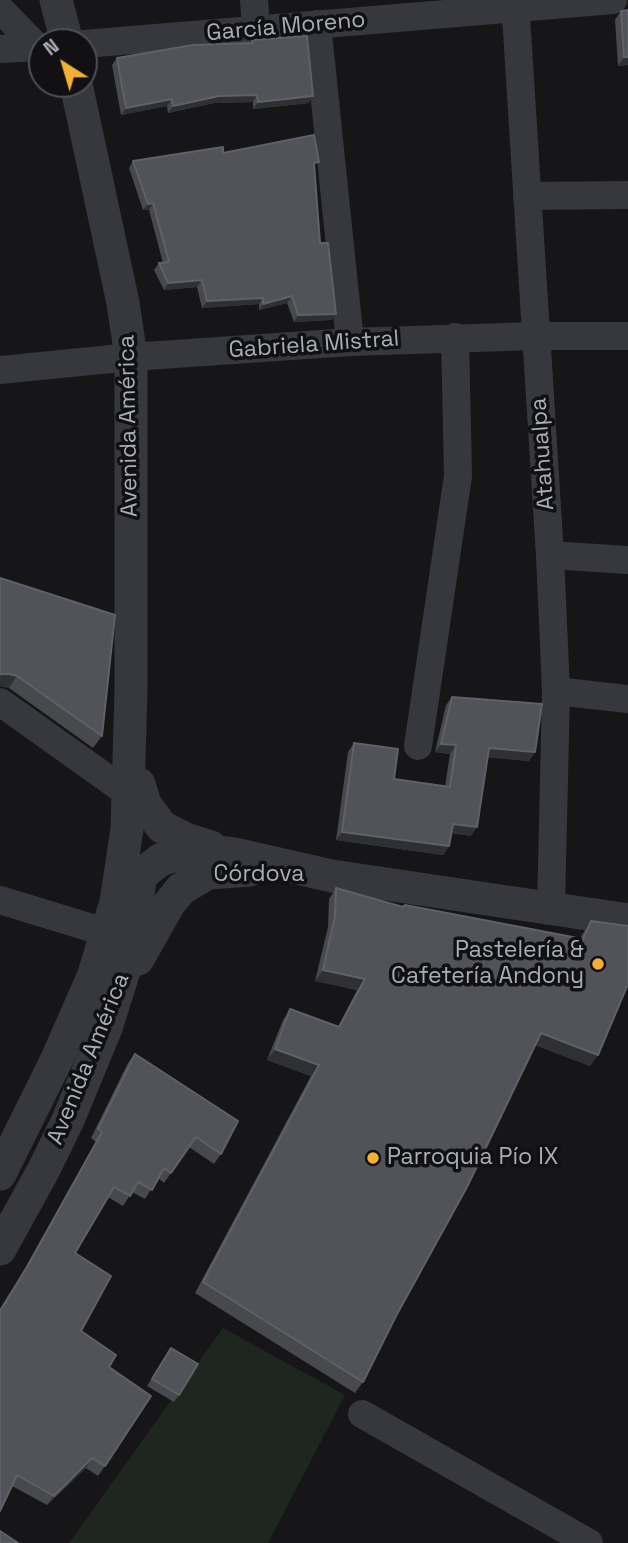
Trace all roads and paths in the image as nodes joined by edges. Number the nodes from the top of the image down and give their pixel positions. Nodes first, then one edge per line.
1 (56, 0) edge
2 (254, 0) edge
3 (613, 0) edge
4 (516, 5) edge
5 (0, 9) edge
6 (317, 24) junction
7 (52, 28) edge
8 (256, 29) junction
9 (28, 30) edge
10 (98, 43) edge
11 (28, 47) edge
12 (0, 49) edge
13 (79, 98) edge
14 (628, 195) edge
15 (527, 196) junction
16 (536, 335) junction
17 (628, 336) edge
18 (455, 337) junction
19 (350, 342) junction
20 (131, 357) junction
21 (0, 370) edge
22 (550, 555) junction
23 (628, 560) edge
24 (556, 691) junction
25 (628, 699) edge
26 (0, 702) edge
27 (418, 746) dead end
28 (134, 789) junction
29 (254, 858) junction
30 (141, 875) junction
31 (332, 876) junction
32 (0, 900) edge
33 (551, 908) junction
34 (628, 920) edge
35 (108, 933) junction
36 (106, 1028) junction
37 (0, 1174) edge
38 (0, 1249) edge
39 (362, 1414) dead end
40 (589, 1543) edge

1 - 7 street
2 - 8 street
3 - 4 street, García Moreno
4 - 6 street, García Moreno
4 - 15 street, Atahualpa
5 - 9 street
6 - 8 street, García Moreno
6 - 19 street
8 - 10 street, García Moreno
11 - 12 street
13 - 20 street, Avenida América
14 - 15 street
15 - 16 street, Atahualpa
16 - 17 street, Gabriela Mistral
16 - 18 street, Gabriela Mistral
16 - 22 street, Atahualpa
18 - 19 street, Gabriela Mistral
18 - 27 street
19 - 20 street, Gabriela Mistral
20 - 21 street, Gabriela Mistral
20 - 28 street, Avenida América
22 - 23 street
22 - 24 street, Atahualpa
24 - 25 street
24 - 33 street, Atahualpa
26 - 28 street
28 - 29 street
28 - 30 street, Avenida América
28 - 35 street, Avenida América
29 - 30 street, Córdova
29 - 31 street, Córdova
30 - 35 street, Córdova
30 - 36 street, Avenida América
31 - 33 street, Córdova
31 - 36 street, Córdova
32 - 35 street
33 - 34 street, Córdova
35 - 37 street, Avenida América
36 - 38 street, Avenida América
39 - 40 street

